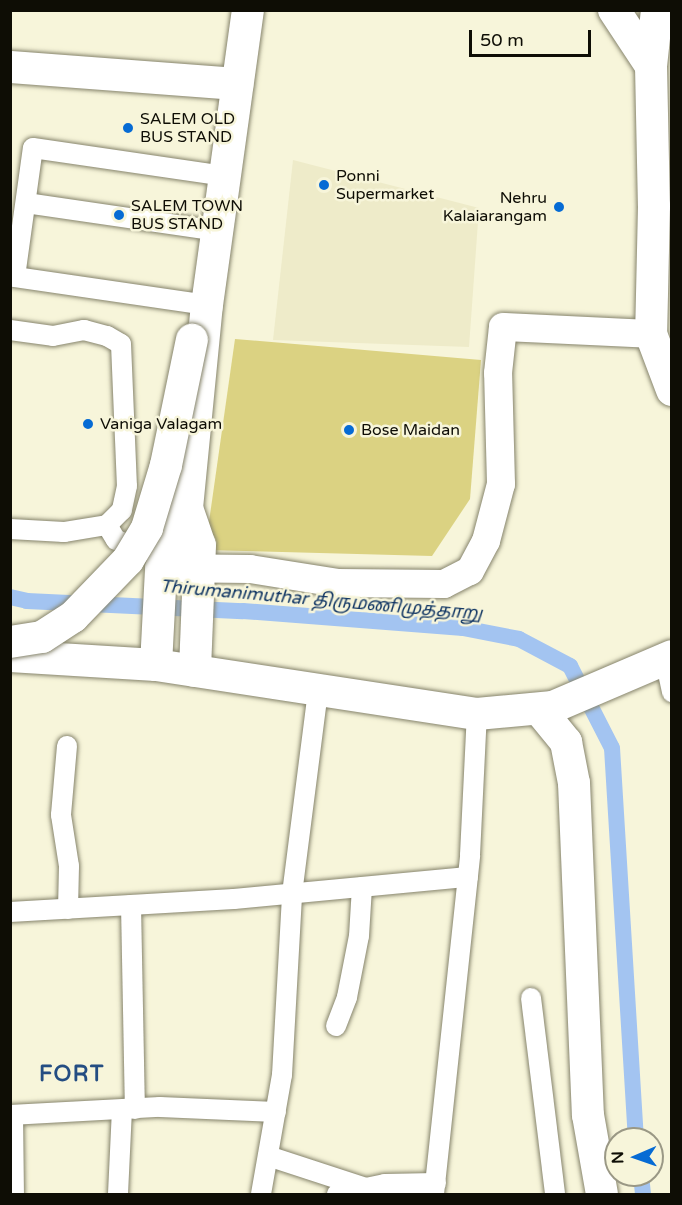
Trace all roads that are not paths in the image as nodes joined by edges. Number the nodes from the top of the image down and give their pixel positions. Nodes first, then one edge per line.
1 (248, 10) edge
2 (614, 10) edge
3 (657, 10) edge
4 (651, 66) junction
5 (10, 67) edge
6 (237, 84) junction
7 (224, 176) junction
8 (26, 203) junction
9 (663, 207) edge
10 (217, 231) junction
11 (207, 305) junction
12 (10, 330) edge
13 (651, 334) junction
14 (192, 340) dead end
15 (672, 390) edge
16 (187, 508) junction
17 (106, 525) junction
18 (10, 529) edge
19 (161, 569) junction
20 (199, 574) junction
21 (10, 642) edge
22 (10, 656) edge
23 (157, 662) junction
24 (658, 662) edge
25 (195, 664) junction
26 (318, 691) junction
27 (672, 692) edge
28 (546, 708) junction
29 (477, 714) junction
30 (67, 746) dead end
31 (468, 877) junction
32 (362, 887) junction
33 (292, 894) junction
34 (131, 905) junction
35 (68, 909) junction
36 (10, 912) edge
37 (531, 998) dead end
38 (336, 1026) dead end
39 (129, 1109) junction
40 (276, 1113) junction
41 (12, 1115) edge
42 (268, 1156) junction
43 (366, 1188) junction
44 (435, 1189) edge
45 (14, 1194) edge
46 (118, 1194) edge
47 (261, 1194) edge
48 (337, 1194) edge
49 (555, 1194) edge
50 (602, 1194) edge

1 - 6 main road
2 - 4 main road
3 - 4 main road
4 - 9 main road
5 - 6 main road
6 - 7 main road
7 - 8 street
7 - 10 main road
8 - 10 street
8 - 11 street
9 - 13 main road
10 - 11 main road
11 - 16 main road
12 - 17 street
13 - 15 main road
13 - 20 street
14 - 21 main road, bridge
16 - 19 main road
16 - 20 main road
17 - 18 street
17 - 19 street
19 - 20 street
19 - 23 main road
20 - 25 main road
22 - 23 main road
23 - 25 main road
24 - 27 street
24 - 28 main road
25 - 26 main road
26 - 29 main road
26 - 33 street
28 - 29 main road
28 - 50 main road
29 - 31 street
30 - 35 street
31 - 32 street
31 - 44 street
32 - 33 street
32 - 38 street
33 - 34 street
33 - 40 street
34 - 35 street
34 - 39 street
35 - 36 street
37 - 49 street
39 - 40 street
39 - 41 street
39 - 46 street
40 - 42 street
41 - 45 street
42 - 43 street
42 - 47 street
43 - 44 street
43 - 48 street

